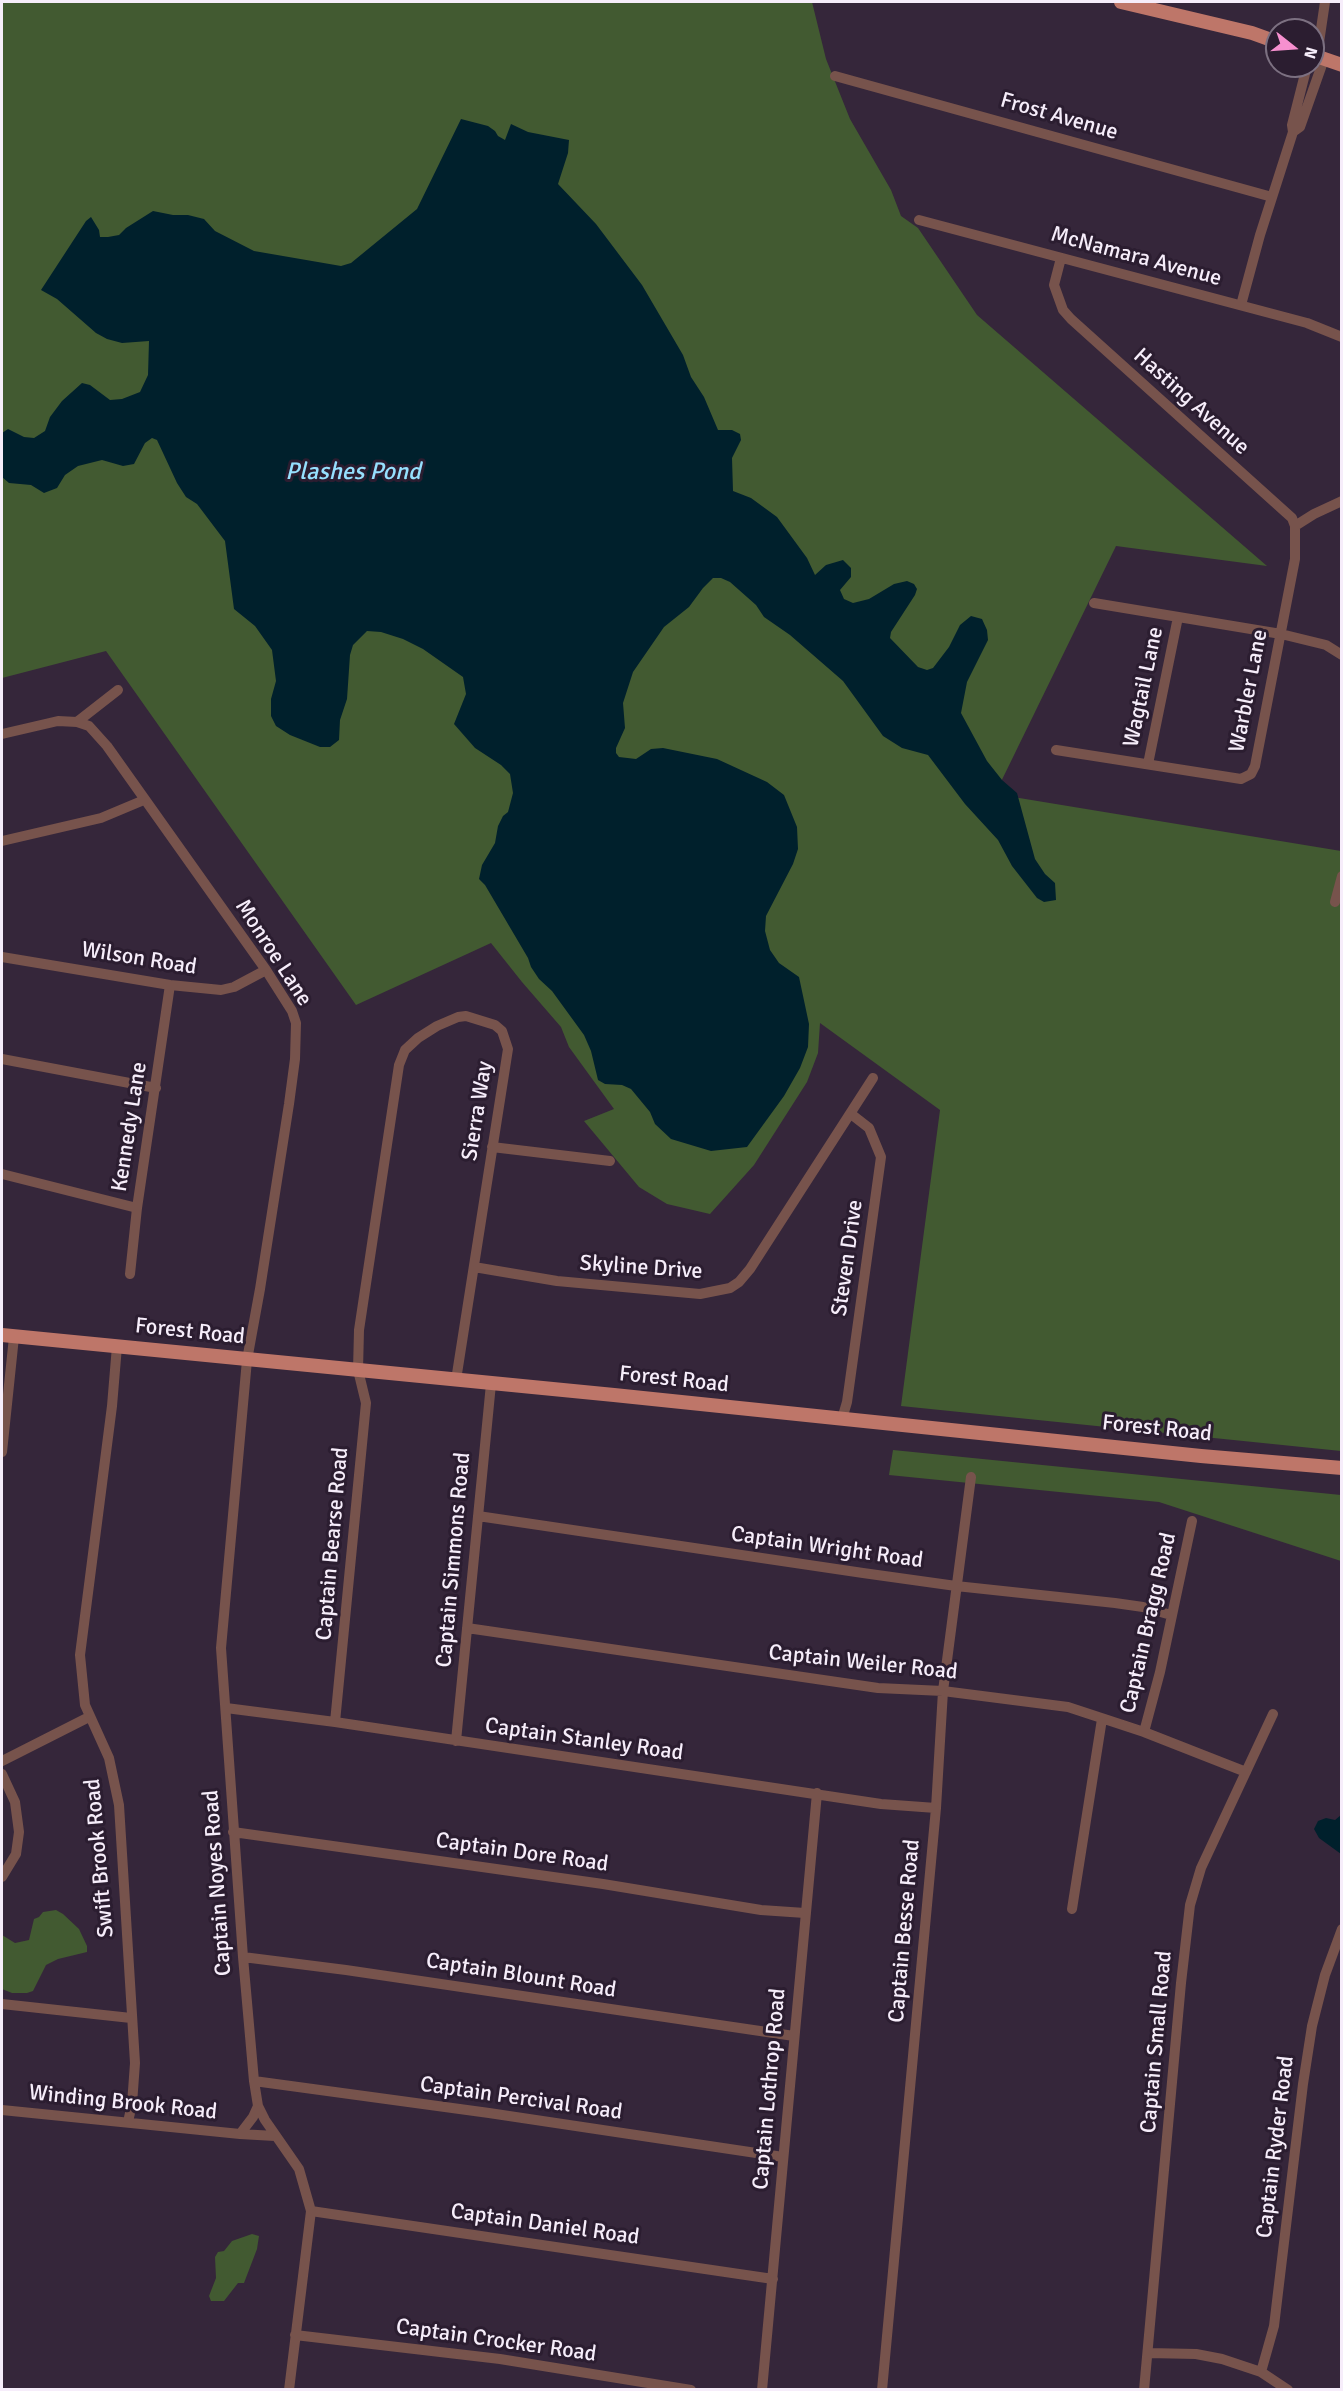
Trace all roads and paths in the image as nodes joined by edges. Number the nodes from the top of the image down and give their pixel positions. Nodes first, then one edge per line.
1 (1121, 2) edge
2 (1325, 2) edge
3 (1323, 18) edge
4 (1265, 38) edge
5 (1325, 58) edge
6 (1341, 64) edge
7 (836, 76) dead end
8 (1304, 78) edge
9 (1312, 78) edge
10 (1293, 132) junction
11 (1272, 197) junction
12 (919, 220) dead end
13 (1061, 258) junction
14 (1241, 305) junction
15 (1340, 333) edge
16 (1341, 501) edge
17 (1296, 526) junction
18 (1094, 603) dead end
19 (1178, 617) junction
20 (1281, 634) junction
21 (1341, 655) edge
22 (118, 690) dead end
23 (77, 722) junction
24 (2, 734) edge
25 (1056, 750) dead end
26 (1148, 764) junction
27 (144, 800) junction
28 (2, 841) edge
29 (1341, 876) edge
30 (1335, 902) dead end
31 (2, 957) edge
32 (266, 970) junction
33 (170, 985) junction
34 (2, 1059) edge
35 (873, 1078) dead end
36 (156, 1088) junction
37 (851, 1114) junction
38 (492, 1147) junction
39 (610, 1161) dead end
40 (2, 1174) edge
41 (137, 1208) junction
42 (474, 1267) junction
43 (130, 1274) dead end
44 (8, 1336) edge
45 (117, 1346) junction
46 (247, 1360) junction
47 (358, 1370) junction
48 (456, 1380) junction
49 (491, 1384) junction
50 (842, 1419) junction
51 (3, 1432) edge
52 (2, 1452) edge
53 (1341, 1468) edge
54 (971, 1477) dead end
55 (478, 1516) junction
56 (1192, 1521) dead end
57 (956, 1586) junction
58 (1171, 1615) junction
59 (467, 1628) junction
60 (943, 1691) junction
61 (226, 1708) junction
62 (1273, 1714) dead end
63 (90, 1717) junction
64 (1102, 1719) junction
65 (335, 1722) junction
66 (1144, 1732) junction
67 (456, 1741) junction
68 (2, 1761) edge
69 (1246, 1772) junction
70 (2, 1774) edge
71 (817, 1793) junction
72 (936, 1808) junction
73 (234, 1832) junction
74 (2, 1877) edge
75 (1072, 1909) dead end
76 (806, 1913) junction
77 (1341, 1929) edge
78 (243, 1957) junction
79 (2, 2004) edge
80 (131, 2018) junction
81 (794, 2036) junction
82 (254, 2082) junction
83 (258, 2106) junction
84 (2, 2110) edge
85 (128, 2122) junction
86 (240, 2134) junction
87 (275, 2136) junction
88 (783, 2157) junction
89 (311, 2211) junction
90 (773, 2278) junction
91 (295, 2335) junction
92 (1148, 2353) junction
93 (1261, 2372) junction
94 (289, 2390) edge
95 (691, 2390) edge
96 (762, 2390) edge
97 (882, 2390) edge
98 (1144, 2390) edge
99 (1288, 2390) edge

1 - 4 main road
2 - 3 street
5 - 6 main road
7 - 11 street, Frost Avenue
8 - 10 street
9 - 10 street
10 - 11 street
11 - 14 street
12 - 13 street, McNamara Avenue
13 - 14 street, McNamara Avenue
13 - 17 street, Hasting Avenue
14 - 15 street, McNamara Avenue
16 - 17 street
17 - 20 street, Warbler Lane
18 - 19 street
19 - 20 street
19 - 26 street, Wagtail Lane
20 - 21 street
20 - 26 street, Warbler Lane
22 - 23 street
23 - 24 street
23 - 27 street, Monroe Lane
25 - 26 street, Warbler Lane
27 - 28 street
27 - 32 street, Monroe Lane
29 - 30 street
31 - 33 street, Wilson Road
32 - 33 street, Wilson Road
32 - 46 street, Monroe Lane
33 - 36 street, Kennedy Lane
34 - 36 street
35 - 37 street, Skyline Drive
36 - 41 street, Kennedy Lane
37 - 42 street, Skyline Drive
37 - 50 street, Steven Drive
38 - 39 street
38 - 42 street, Sierra Way
38 - 47 street, Sierra Way
40 - 41 street
41 - 43 street, Kennedy Lane
42 - 48 street, Sierra Way
44 - 45 main road, Forest Road
44 - 51 street
45 - 46 main road, Forest Road
45 - 63 street, Swift Brook Road
46 - 47 main road, Forest Road
46 - 61 street, Captain Noyes Road
47 - 48 main road, Forest Road
47 - 65 street, Captain Bearse Road
48 - 49 main road, Forest Road
49 - 50 main road, Forest Road
49 - 55 street, Captain Simmons Road
50 - 53 main road, Forest Road
51 - 52 street
54 - 57 street, Captain Besse Road
55 - 57 street, Captain Wright Road
55 - 59 street, Captain Simmons Road
56 - 58 street, Captain Bragg Road
57 - 58 street, Captain Wright Road
57 - 60 street, Captain Besse Road
58 - 66 street, Captain Bragg Road
59 - 60 street, Captain Weiler Road
59 - 67 street, Captain Simmons Road
60 - 64 street, Captain Weiler Road
60 - 72 street, Captain Besse Road
61 - 65 street, Captain Stanley Road
61 - 73 street, Captain Noyes Road
62 - 69 street, Captain Small Road
63 - 68 street
63 - 80 street, Swift Brook Road
64 - 66 street, Captain Weiler Road
64 - 75 street
65 - 67 street, Captain Stanley Road
66 - 69 street, Captain Weiler Road
67 - 71 street, Captain Stanley Road
69 - 92 street, Captain Small Road
70 - 74 street
71 - 72 street, Captain Stanley Road
71 - 76 street, Captain Lothrop Road
72 - 97 street, Captain Besse Road
73 - 76 street, Captain Dore Road
73 - 78 street, Captain Noyes Road
76 - 81 street, Captain Lothrop Road
77 - 93 street, Captain Ryder Road
78 - 81 street, Captain Blount Road
78 - 82 street, Captain Noyes Road
79 - 80 street
80 - 85 street, Swift Brook Road
81 - 88 street, Captain Lothrop Road
82 - 83 street, Captain Noyes Road
82 - 88 street, Captain Percival Road
83 - 86 street, Winding Brook Road
83 - 87 street, Captain Noyes Road
84 - 85 street, Winding Brook Road
85 - 86 street, Winding Brook Road
86 - 87 street, Winding Brook Road
87 - 89 street, Captain Noyes Road
88 - 90 street, Captain Lothrop Road
89 - 90 street, Captain Daniel Road
89 - 91 street, Captain Noyes Road
90 - 96 street, Captain Lothrop Road
91 - 94 street, Captain Noyes Road
91 - 95 street, Captain Crocker Road
92 - 93 street
92 - 98 street, Captain Small Road
93 - 99 street

